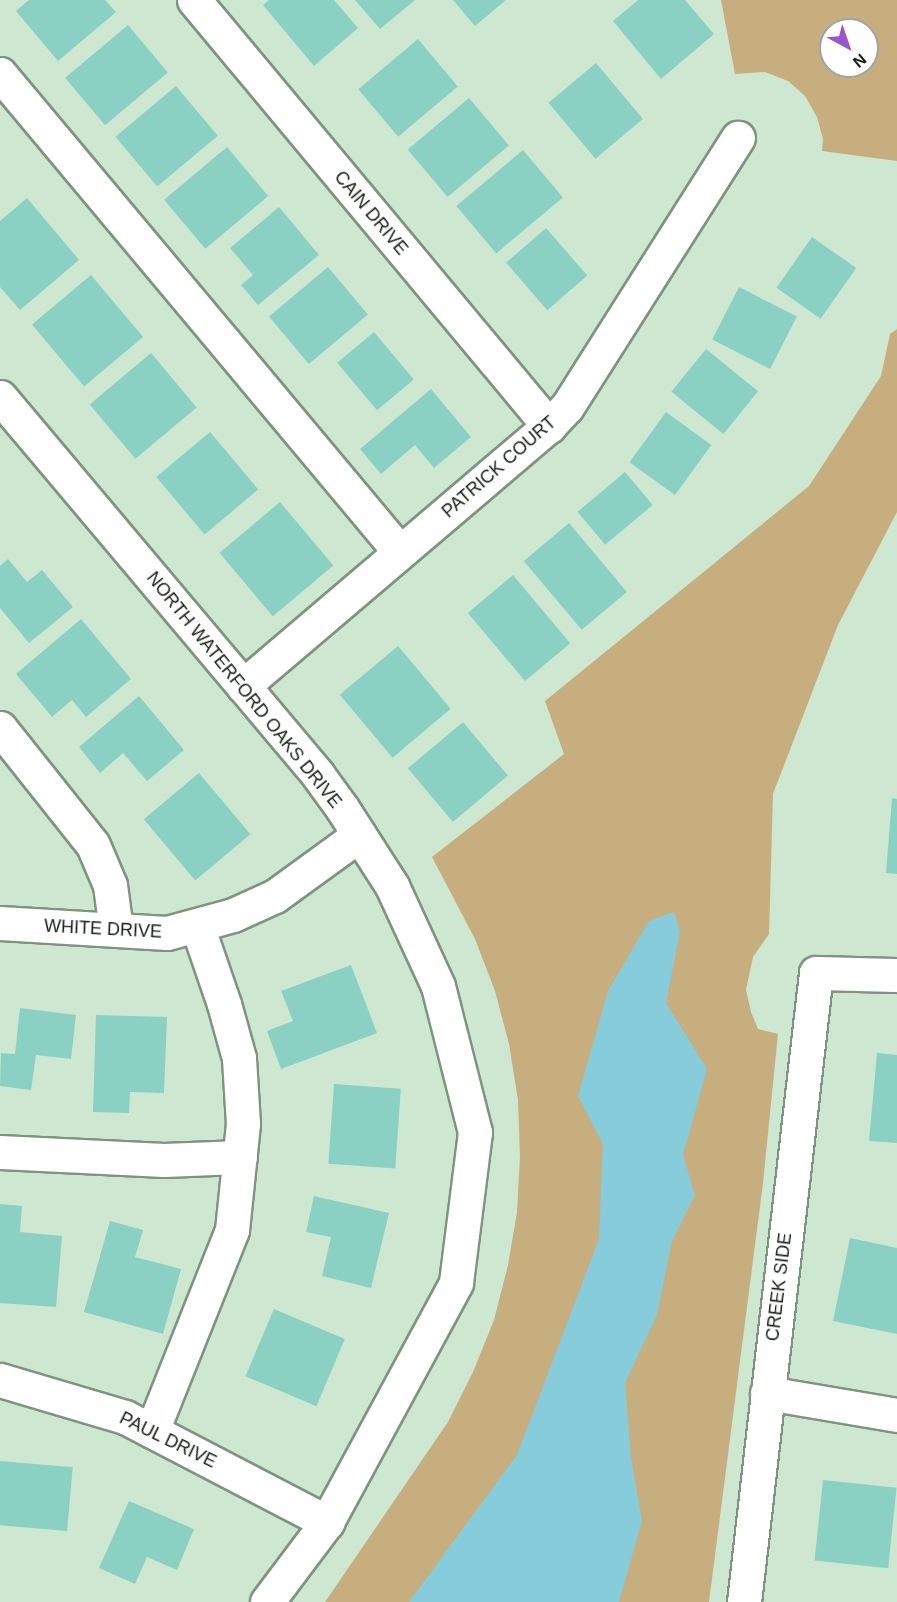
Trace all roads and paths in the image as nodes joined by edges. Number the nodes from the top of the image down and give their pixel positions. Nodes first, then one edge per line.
1 (194, 0) edge
2 (0, 74) edge
3 (738, 138) dead end
4 (0, 397) edge
5 (549, 426) junction
6 (400, 552) junction
7 (243, 686) junction
8 (0, 728) edge
9 (359, 835) junction
10 (0, 923) edge
11 (197, 925) junction
12 (116, 930) junction
13 (897, 975) edge
14 (0, 1152) edge
15 (240, 1157) junction
16 (0, 1380) edge
17 (767, 1393) junction
18 (897, 1415) edge
19 (152, 1431) junction
20 (327, 1522) junction
21 (267, 1602) edge
22 (744, 1602) edge

1 - 5 street, CAIN DRIVE
2 - 6 street
3 - 5 street, PATRICK COURT
4 - 7 street, NORTH WATERFORD OAKS DRIVE
5 - 6 street, PATRICK COURT
6 - 7 street, PATRICK COURT
7 - 9 street, NORTH WATERFORD OAKS DRIVE
8 - 12 street
9 - 11 street, WHITE DRIVE
9 - 20 street, NORTH WATERFORD OAKS DRIVE
10 - 12 street, WHITE DRIVE
11 - 12 street, WHITE DRIVE
11 - 15 street
13 - 17 street, CREEK SIDE
14 - 15 street
15 - 19 street
16 - 19 street, PAUL DRIVE
17 - 18 street
17 - 22 street, CREEK SIDE
19 - 20 street, PAUL DRIVE
20 - 21 street, NORTH WATERFORD OAKS DRIVE

